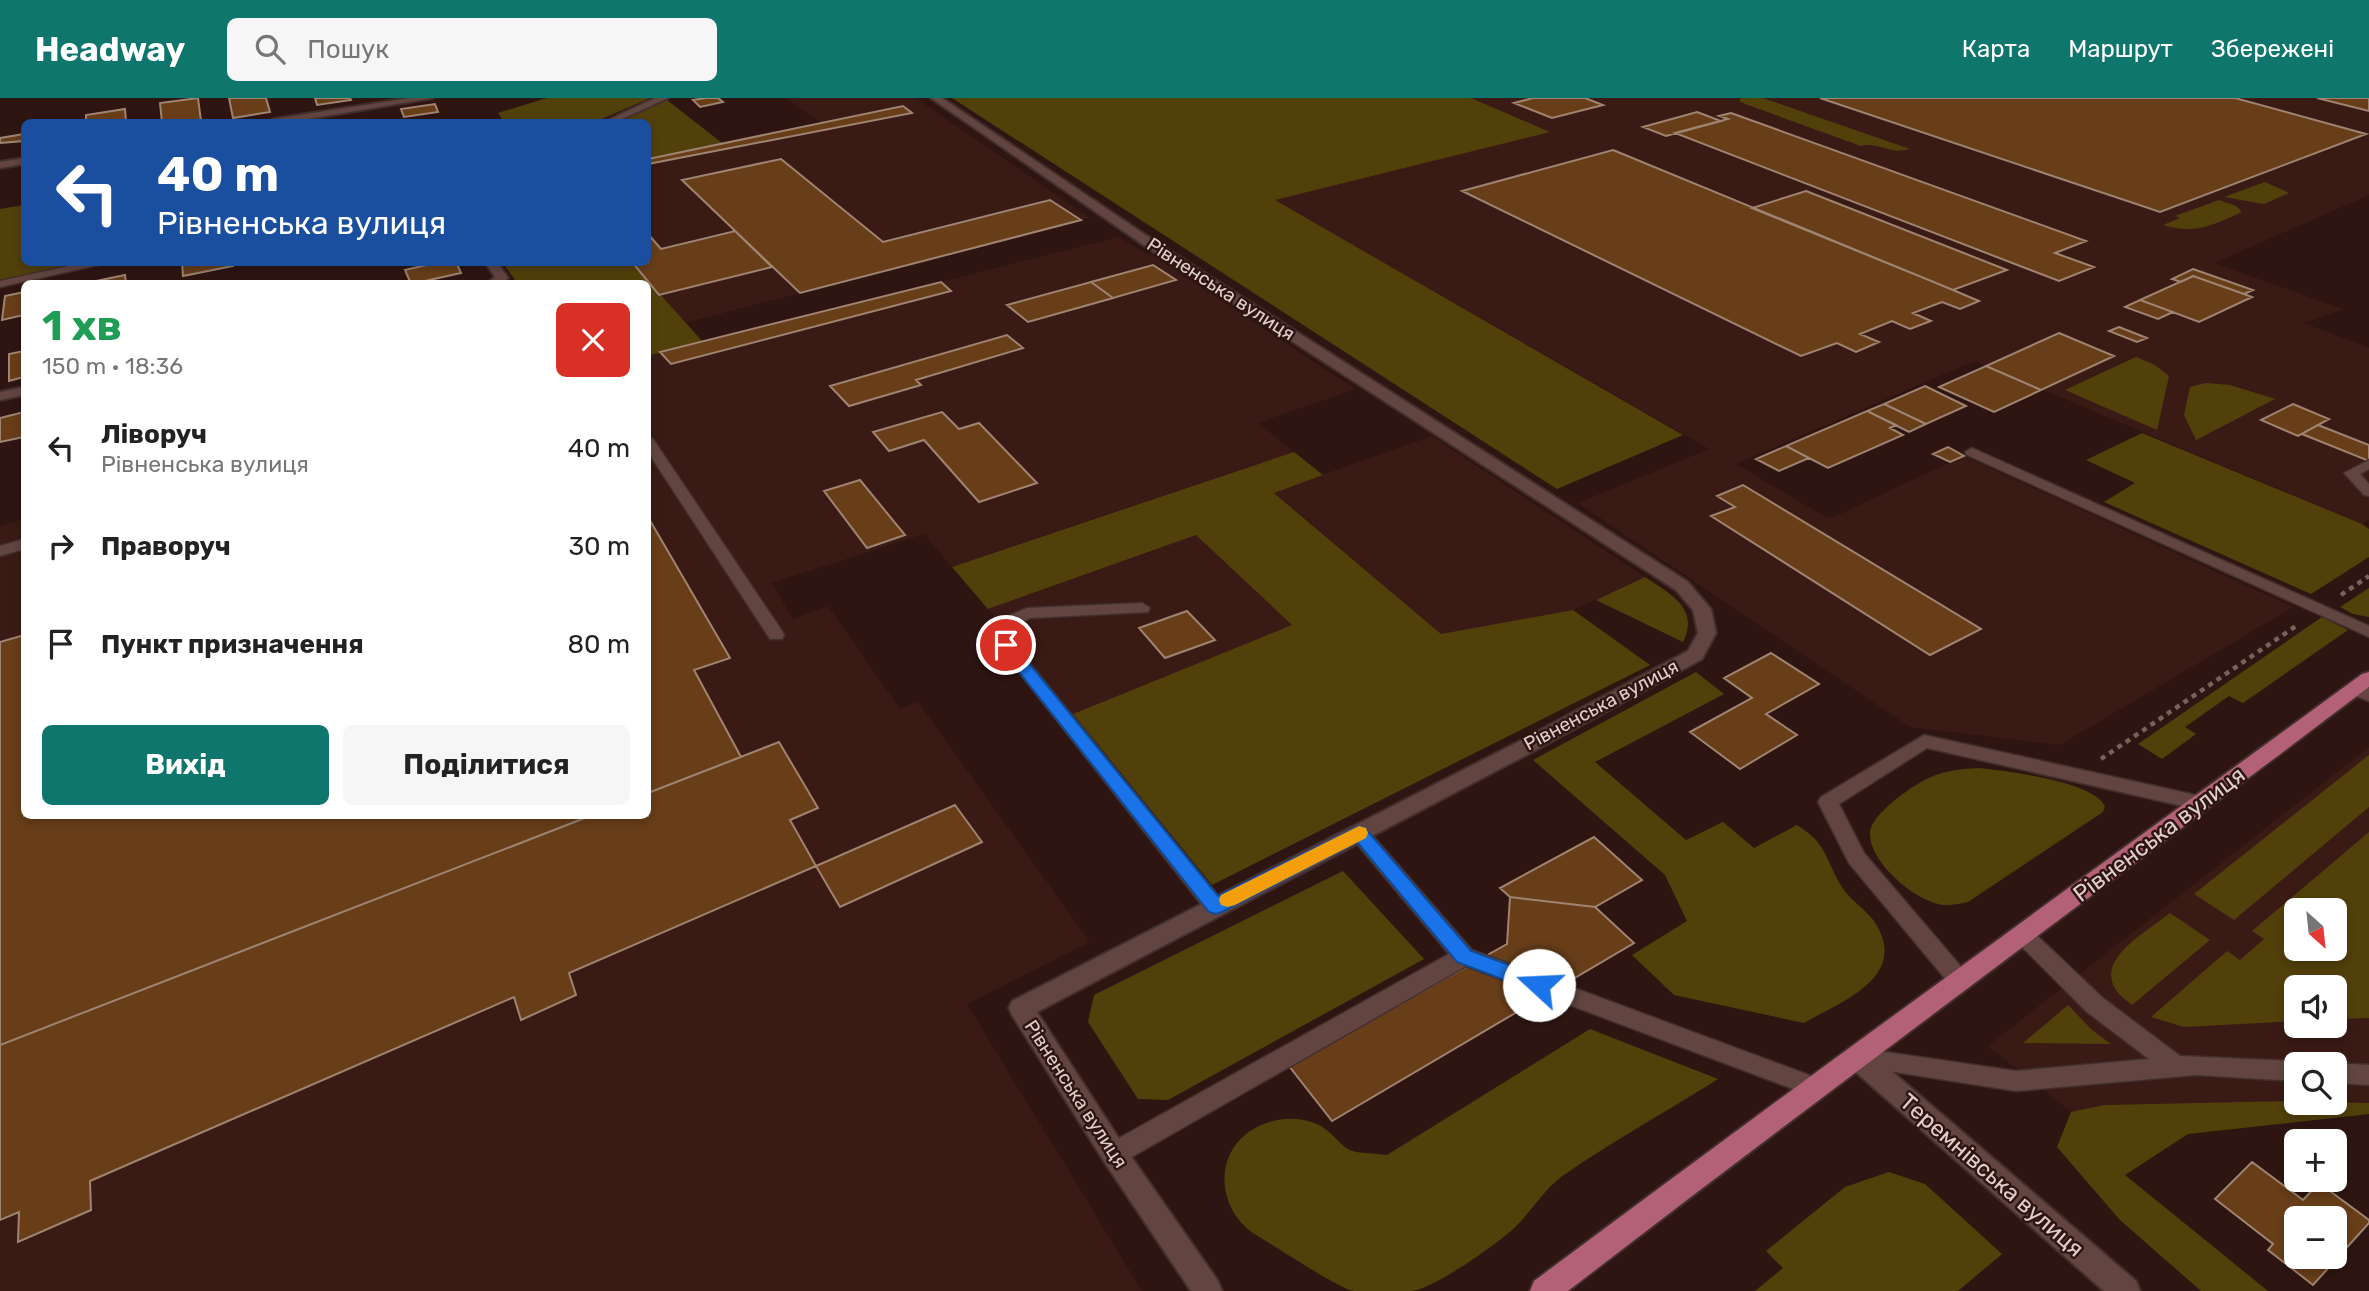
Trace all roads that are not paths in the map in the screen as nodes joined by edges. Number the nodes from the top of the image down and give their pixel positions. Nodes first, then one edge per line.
1 (428, 98) edge
2 (663, 98) edge
3 (936, 98) edge
4 (293, 119) edge
5 (616, 119) edge
6 (21, 162) edge
7 (0, 165) edge
8 (87, 266) edge
9 (494, 266) edge
10 (499, 280) edge
11 (0, 284) edge
12 (21, 392) edge
13 (0, 396) edge
14 (651, 447) edge
15 (1972, 452) dead end
16 (2369, 464) edge
17 (2369, 492) edge
18 (21, 545) edge
19 (0, 551) edge
20 (1142, 608) dead end
21 (2369, 632) edge
22 (776, 635) dead end
23 (2364, 687) edge
24 (2200, 803) junction
25 (1359, 833) junction
26 (1216, 906) junction
27 (2023, 935) junction
28 (1464, 956) junction
29 (1961, 982) junction
30 (1858, 1058) junction
31 (2177, 1067) junction
32 (2284, 1070) edge
33 (2347, 1073) edge
34 (2369, 1074) edge
35 (1817, 1088) junction
36 (1114, 1154) junction
37 (1208, 1291) edge
38 (1544, 1291) edge
39 (2126, 1291) edge

1 - 4 street
2 - 5 street
3 - 25 street, Рівненська вулиця
6 - 7 street
8 - 11 lane
9 - 10 street
12 - 13 street
14 - 22 lane
15 - 21 lane
16 - 17 lane
18 - 19 lane
20 - 26 lane
23 - 24 main road, Рівненська вулиця
24 - 27 main road, Рівненська вулиця
24 - 29 lane
25 - 26 street, Рівненська вулиця
25 - 28 lane
26 - 36 street, Рівненська вулиця
27 - 29 main road, Рівненська вулиця
27 - 31 lane
28 - 35 lane
28 - 36 lane
29 - 30 main road, Рівненська вулиця
30 - 31 lane
30 - 35 main road, Рівненська вулиця
30 - 39 street, Теремнівська вулиця
31 - 32 lane
33 - 34 lane
35 - 38 main road, Рівненська вулиця
36 - 37 street, Рівненська вулиця

